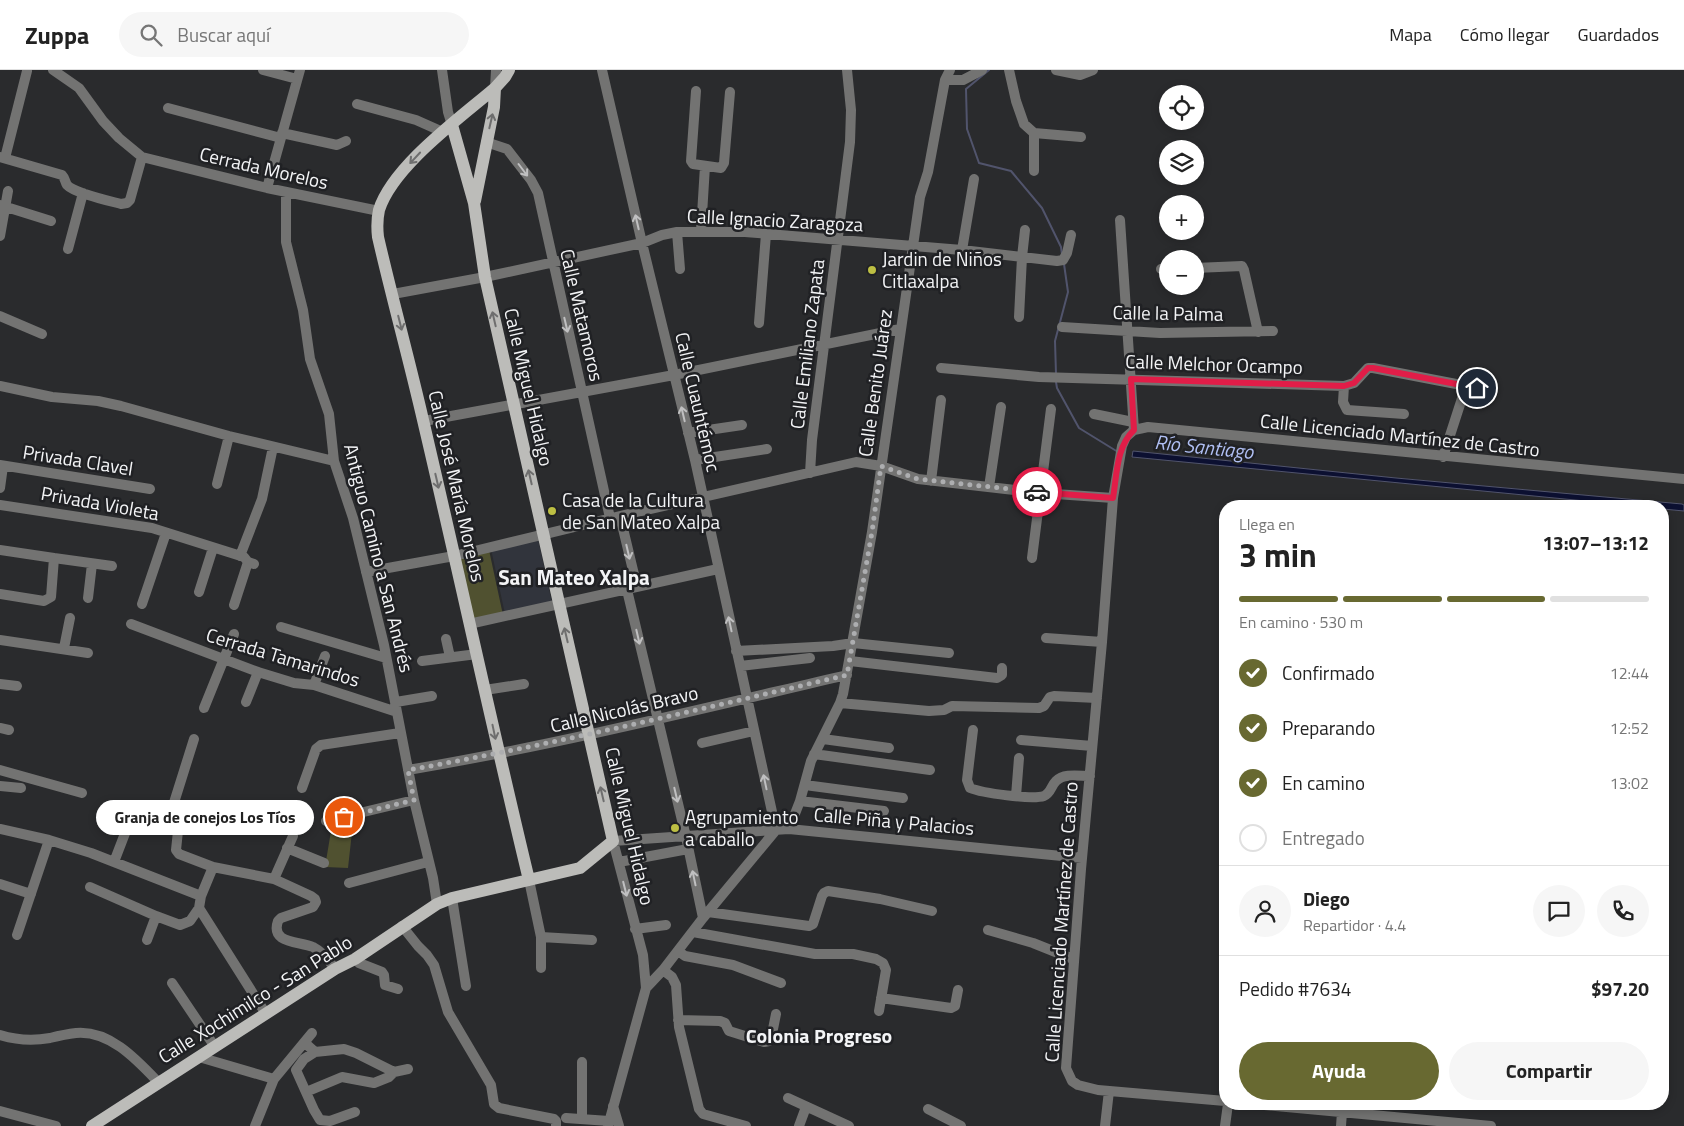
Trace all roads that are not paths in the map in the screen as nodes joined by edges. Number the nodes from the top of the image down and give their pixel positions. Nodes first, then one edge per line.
1 (53, 70) edge
2 (263, 70) edge
3 (438, 70) edge
4 (442, 70) edge
5 (496, 70) edge
6 (509, 70) edge
7 (602, 70) edge
8 (847, 70) edge
9 (982, 70) edge
10 (1009, 70) edge
11 (1056, 70) edge
12 (1088, 70) edge
13 (1092, 70) edge
14 (27, 71) dead end
15 (298, 75) edge
16 (947, 75) edge
17 (495, 88) junction
18 (696, 91) dead end
19 (730, 92) dead end
20 (357, 104) dead end
21 (168, 108) dead end
22 (448, 129) junction
23 (1034, 133) junction
24 (281, 136) junction
25 (1081, 137) dead end
26 (346, 141) dead end
27 (486, 142) junction
28 (142, 157) junction
29 (2, 158) edge
30 (705, 166) junction
31 (1034, 170) dead end
32 (974, 179) dead end
33 (266, 188) junction
34 (8, 191) dead end
35 (286, 192) junction
36 (83, 193) junction
37 (474, 203) junction
38 (3, 206) edge
39 (379, 211) junction
40 (1120, 220) dead end
41 (51, 221) dead end
42 (1025, 230) dead end
43 (701, 231) junction
44 (677, 232) junction
45 (766, 234) junction
46 (1071, 235) dead end
47 (0, 236) edge
48 (838, 240) junction
49 (642, 243) junction
50 (912, 246) junction
51 (68, 249) dead end
52 (962, 250) junction
53 (1022, 257) junction
54 (552, 262) junction
55 (1204, 268) edge
56 (680, 269) dead end
57 (485, 277) junction
58 (393, 294) junction
59 (0, 316) edge
60 (1019, 316) dead end
61 (759, 323) dead end
62 (1062, 327) dead end
63 (900, 329) junction
64 (1128, 330) junction
65 (1273, 331) dead end
66 (1258, 332) junction
67 (42, 334) dead end
68 (825, 344) junction
69 (941, 368) dead end
70 (674, 375) junction
71 (1131, 379) junction
72 (1, 386) edge
73 (1344, 386) junction
74 (1466, 386) junction
75 (1477, 388) dead end
76 (581, 392) junction
77 (0, 398) edge
78 (941, 400) dead end
79 (514, 405) junction
80 (1001, 407) dead end
81 (1051, 409) dead end
82 (1094, 414) dead end
83 (1404, 414) dead end
84 (424, 421) junction
85 (742, 425) dead end
86 (1133, 426) junction
87 (688, 433) junction
88 (229, 436) junction
89 (273, 447) junction
90 (767, 449) dead end
91 (1443, 457) junction
92 (695, 460) junction
93 (334, 461) junction
94 (1, 466) edge
95 (881, 466) junction
96 (810, 473) junction
97 (1684, 480) edge
98 (931, 481) junction
99 (217, 484) dead end
100 (989, 487) junction
101 (0, 488) edge
102 (150, 489) dead end
103 (1041, 493) junction
104 (702, 498) junction
105 (1113, 498) junction
106 (0, 505) edge
107 (615, 517) junction
108 (166, 533) junction
109 (543, 534) junction
110 (213, 548) junction
111 (0, 550) edge
112 (454, 556) junction
113 (54, 558) junction
114 (1032, 558) dead end
115 (247, 561) junction
116 (92, 564) junction
117 (112, 566) dead end
118 (718, 569) junction
119 (366, 572) junction
120 (632, 589) junction
121 (199, 592) dead end
122 (0, 594) edge
123 (88, 598) dead end
124 (142, 604) dead end
125 (559, 605) junction
126 (234, 606) dead end
127 (70, 618) dead end
128 (131, 624) dead end
129 (469, 624) junction
130 (281, 627) dead end
131 (234, 634) dead end
132 (1046, 638) dead end
133 (446, 639) dead end
134 (0, 640) edge
135 (852, 642) junction
136 (1102, 642) junction
137 (64, 648) junction
138 (736, 652) junction
139 (88, 653) dead end
140 (949, 653) dead end
141 (477, 654) junction
142 (325, 656) dead end
143 (450, 657) junction
144 (386, 658) junction
145 (810, 658) dead end
146 (223, 660) junction
147 (422, 661) dead end
148 (850, 661) junction
149 (740, 666) junction
150 (1002, 668) dead end
151 (258, 672) junction
152 (847, 675) junction
153 (0, 684) edge
154 (524, 684) dead end
155 (314, 685) junction
156 (17, 686) dead end
157 (485, 690) junction
158 (432, 696) dead end
159 (747, 698) junction
160 (1097, 698) junction
161 (246, 702) dead end
162 (840, 703) junction
163 (396, 707) junction
164 (204, 708) dead end
165 (658, 720) junction
166 (973, 730) dead end
167 (754, 732) junction
168 (400, 733) junction
169 (590, 735) junction
170 (194, 739) dead end
171 (822, 739) junction
172 (1021, 740) dead end
173 (702, 743) dead end
174 (1092, 746) junction
175 (889, 748) dead end
176 (499, 754) junction
177 (814, 754) junction
178 (1019, 758) dead end
179 (0, 770) edge
180 (408, 770) junction
181 (930, 770) dead end
182 (1090, 776) junction
183 (805, 785) junction
184 (0, 786) edge
185 (21, 788) dead end
186 (302, 788) dead end
187 (82, 793) dead end
188 (1016, 796) junction
189 (903, 798) dead end
190 (414, 800) junction
191 (800, 801) junction
192 (884, 811) dead end
193 (326, 821) dead end
194 (129, 823) dead end
195 (0, 829) edge
196 (789, 829) junction
197 (776, 830) junction
198 (293, 836) dead end
199 (686, 837) junction
200 (49, 840) junction
201 (614, 841) junction
202 (287, 848) junction
203 (688, 849) junction
204 (1082, 858) junction
205 (114, 862) junction
206 (428, 862) junction
207 (619, 862) junction
208 (324, 863) dead end
209 (213, 867) junction
210 (274, 879) junction
211 (529, 880) junction
212 (349, 883) dead end
213 (0, 884) edge
214 (90, 887) dead end
215 (30, 894) junction
216 (201, 896) junction
217 (452, 898) junction
218 (437, 904) junction
219 (199, 908) junction
220 (932, 911) dead end
221 (705, 915) junction
222 (156, 916) junction
223 (666, 925) dead end
224 (402, 926) junction
225 (635, 929) junction
226 (988, 930) dead end
227 (693, 932) junction
228 (17, 935) dead end
229 (541, 937) junction
230 (147, 940) dead end
231 (592, 940) dead end
232 (678, 951) junction
233 (354, 959) junction
234 (1073, 959) junction
235 (541, 968) dead end
236 (335, 969) junction
237 (663, 970) junction
238 (172, 983) dead end
239 (781, 983) dead end
240 (466, 986) dead end
241 (646, 988) junction
242 (398, 989) dead end
243 (958, 990) dead end
244 (881, 998) junction
245 (879, 1011) dead end
246 (266, 1014) junction
247 (776, 1014) dead end
248 (678, 1020) junction
249 (312, 1033) dead end
250 (0, 1035) edge
251 (305, 1043) junction
252 (215, 1047) junction
253 (315, 1052) junction
254 (199, 1057) junction
255 (582, 1062) dead end
256 (408, 1069) dead end
257 (394, 1072) junction
258 (274, 1079) junction
259 (159, 1083) junction
260 (1109, 1091) junction
261 (306, 1092) junction
262 (788, 1098) dead end
263 (1219, 1100) edge
264 (613, 1106) junction
265 (806, 1107) junction
266 (928, 1109) dead end
267 (1227, 1110) edge
268 (1320, 1110) edge
269 (0, 1112) edge
270 (355, 1112) dead end
271 (1342, 1112) junction
272 (566, 1118) dead end
273 (582, 1118) junction
274 (719, 1122) edge
275 (99, 1124) edge
276 (608, 1124) edge
277 (56, 1126) edge
278 (255, 1126) edge
279 (556, 1126) edge
280 (619, 1126) edge
281 (746, 1126) edge
282 (799, 1126) edge
283 (849, 1126) edge
284 (960, 1126) edge
285 (1105, 1126) edge
286 (1225, 1126) edge
287 (1341, 1126) edge
288 (1491, 1126) edge

1 - 28 street
2 - 15 street
3 - 4 street
4 - 22 street
5 - 17 street
6 - 17 main road, Calle José María Morelos
49 -> 7 street, Calle Cuauhtémoc
8 - 48 street, Calle Emiliano Zapata
9 - 16 street
10 - 23 street
11 - 12 street
12 - 13 street
14 - 29 street
15 - 24 street
16 - 50 street, Calle Benito Juárez
17 - 22 main road, Calle José María Morelos
27 -> 17 main road, Calle Miguel Hidalgo
18 - 30 street
19 - 30 street
20 - 22 street
21 - 24 street
22 - 37 main road, Calle Miguel Hidalgo
22 -> 39 main road, Calle José María Morelos
23 - 25 street
23 - 31 street
24 - 26 street
24 - 33 street
27 - 37 main road, Calle Miguel Hidalgo
27 -> 54 street, Calle Matamoros
28 - 33 street, Cerrada Morelos
28 - 36 street
29 - 36 street
30 - 43 street
32 - 52 street
33 - 35 street, Cerrada Morelos
34 - 38 street
35 - 39 street, Cerrada Morelos
35 - 93 street, Antiguo Camino a San Andrés
36 - 51 street
37 - 57 main road, Calle Miguel Hidalgo
38 - 41 street
38 - 47 street
39 - 58 main road, Calle José María Morelos
40 - 64 street
42 - 53 street
43 - 44 street, Calle Ignacio Zaragoza
43 - 45 street, Calle Ignacio Zaragoza
44 - 49 street, Calle Ignacio Zaragoza
44 - 56 street
45 - 48 street, Calle Ignacio Zaragoza
45 - 61 street
46 - 53 street, Calle Ignacio Zaragoza
48 - 50 street, Calle Ignacio Zaragoza
48 - 68 street, Calle Emiliano Zapata
49 - 54 street, Calle Ignacio Zaragoza
49 - 70 street, Calle Cuauhtémoc
50 - 52 street, Calle Ignacio Zaragoza
50 - 63 street, Calle Benito Juárez
52 - 53 street, Calle Ignacio Zaragoza
53 - 60 street
54 - 57 street, Calle Ignacio Zaragoza
54 -> 76 street, Calle Matamoros
55 - 66 street
57 - 58 street, Calle Ignacio Zaragoza
79 -> 57 main road, Calle Miguel Hidalgo
58 -> 84 main road, Calle José María Morelos
59 - 67 street
62 - 64 street, Calle la Palma
63 - 68 street
63 - 95 street, Calle Benito Juárez
64 - 66 street, Calle la Palma
64 - 71 street
65 - 66 street, Calle la Palma
68 - 70 street
68 - 96 street, Calle Emiliano Zapata
69 - 71 street, Calle Melchor Ocampo
70 - 76 street
87 -> 70 street, Calle Cuauhtémoc
71 - 73 street, Calle Melchor Ocampo
71 - 86 street
72 - 77 street
72 - 88 street
73 - 74 street
73 - 83 street
74 - 75 street
74 - 91 street
76 - 79 street
76 - 107 street, Calle Matamoros
78 - 98 street
79 - 84 street
109 -> 79 main road, Calle Miguel Hidalgo
80 - 100 street
81 - 103 street
82 - 86 street, Calle Licenciado Martínez de Castro
84 -> 112 main road, Calle José María Morelos
85 - 87 street
86 - 91 street, Calle Licenciado Martínez de Castro
86 - 105 street, Calle Licenciado Martínez de Castro
87 - 92 street, Calle Cuauhtémoc
88 - 89 street
88 - 99 street
89 - 93 street
89 - 115 street
90 - 92 street
91 - 97 street, Calle Licenciado Martínez de Castro
92 - 104 street, Calle Cuauhtémoc
93 - 119 street, Antiguo Camino a San Andrés
94 - 101 street
94 - 102 street, Privada Clavel
95 - 96 street
95 - 98 street
95 - 135 street, Calle Benito Juárez
96 - 104 street
98 - 100 street
100 - 103 street
103 - 105 street
103 - 114 street
104 - 107 street
104 - 118 street, Calle Cuauhtémoc
105 - 136 street, Calle Licenciado Martínez de Castro
106 - 108 street, Privada Violeta
107 - 109 street
107 -> 120 street, Calle Matamoros
108 - 110 street, Privada Violeta
108 - 124 street
109 - 112 street
109 - 125 main road, Calle Miguel Hidalgo
110 - 115 street, Privada Violeta
110 - 121 street
111 - 113 street
112 - 119 street
112 - 129 main road, Calle José María Morelos
113 - 116 street
113 - 122 street
115 - 126 street
116 - 117 street
116 - 123 street
118 - 120 street
138 -> 118 street, Calle Cuauhtémoc
119 - 144 street, Antiguo Camino a San Andrés
120 - 125 street
120 -> 165 street, Calle Matamoros
125 - 129 street
169 -> 125 main road, Calle Miguel Hidalgo
127 - 137 street
128 - 146 street, Cerrada Tamarindos
129 - 141 main road, Calle José María Morelos
130 - 144 street
131 - 146 street
132 - 136 street
133 - 143 street
134 - 137 street
135 - 138 street
135 - 140 street
135 - 148 street, Calle Benito Juárez
136 - 160 street, Calle Licenciado Martínez de Castro
137 - 139 street
138 - 149 street, Calle Cuauhtémoc
141 - 143 street
141 - 157 main road, Calle José María Morelos
142 - 155 street
143 - 147 street
144 - 163 street, Antiguo Camino a San Andrés
145 - 149 street
146 - 151 street, Cerrada Tamarindos
146 - 164 street
148 - 150 street
148 - 152 street, Calle Benito Juárez
149 - 159 street, Calle Cuauhtémoc
151 - 155 street, Cerrada Tamarindos
151 - 161 street
152 - 159 street, Calle Nicolás Bravo
152 - 162 street, Calle Benito Juárez
153 - 156 street
154 - 157 street
155 - 163 street, Cerrada Tamarindos
157 -> 176 main road, Calle José María Morelos
158 - 163 street
159 - 165 street, Calle Nicolás Bravo
159 - 167 street, Calle Cuauhtémoc
160 - 162 street
160 - 174 street, Calle Licenciado Martínez de Castro
162 - 171 street, Calle Benito Juárez
163 - 168 street, Antiguo Camino a San Andrés
165 - 169 street, Calle Nicolás Bravo
165 -> 199 street, Calle Matamoros
166 - 188 street
167 - 173 street
197 -> 167 street, Calle Cuauhtémoc
168 - 180 street, Antiguo Camino a San Andrés
168 - 186 street
169 - 176 street, Calle Nicolás Bravo
201 -> 169 main road, Calle Miguel Hidalgo
170 - 209 street
171 - 175 street
171 - 177 street, Calle Benito Juárez
172 - 174 street
174 - 182 street, Calle Licenciado Martínez de Castro
176 - 180 street, Calle Nicolás Bravo
176 - 211 main road, Calle José María Morelos
177 - 181 street
177 - 183 street, Calle Benito Juárez
178 - 188 street
179 - 187 street
180 - 190 street, Antiguo Camino a San Andrés
182 - 188 street
182 - 204 street, Calle Licenciado Martínez de Castro
183 - 189 street
183 - 191 street, Calle Benito Juárez
184 - 185 street
190 - 193 street
190 - 206 street, Antiguo Camino a San Andrés
191 - 192 street
191 - 196 street, Calle Benito Juárez
194 - 205 street
195 - 200 street
196 - 197 street, Calle Piña y Palacios
196 - 204 street, Calle Piña y Palacios
197 - 199 street, Calle Piña y Palacios
197 - 221 street
198 - 202 street
199 - 201 street, Calle Piña y Palacios
199 - 203 street, Calle Matamoros
200 - 205 street
200 - 215 street
201 - 207 street, Calle Miguel Hidalgo
201 - 211 main road, Calle Xochimilco - San Pablo
202 - 208 street
202 - 210 street
203 - 207 street
221 -> 203 street, Calle Matamoros
204 - 234 street, Calle Licenciado Martínez de Castro
205 - 216 street
206 - 212 street
206 - 218 street, Antiguo Camino a San Andrés
207 -> 225 street, Calle Miguel Hidalgo
209 - 210 street
209 - 216 street
210 - 236 street
211 - 217 main road, Calle Xochimilco - San Pablo
211 - 229 street
213 - 215 street
214 - 222 street
215 - 228 street
216 - 219 street
217 - 218 main road, Calle Xochimilco - San Pablo
217 - 240 street
218 - 224 main road, Calle Xochimilco - San Pablo
219 - 222 street
219 - 246 street
220 - 221 street
221 - 227 street
222 - 230 street
223 - 225 street
224 - 233 main road, Calle Xochimilco - San Pablo
224 - 279 street
225 - 241 street, Calle Miguel Hidalgo
226 - 234 street
227 - 232 street
227 - 244 street
229 - 231 street
229 - 235 street
232 - 237 street
232 - 239 street
233 - 236 main road, Calle Xochimilco - San Pablo
233 - 242 street
234 - 260 street, Calle Licenciado Martínez de Castro
236 - 246 main road, Calle Xochimilco - San Pablo
237 - 241 street
237 - 248 street
238 - 252 street
241 - 264 street
243 - 244 street
244 - 245 street
246 - 252 main road, Calle Xochimilco - San Pablo
247 - 248 street
248 - 274 street
249 - 251 street
250 - 259 street
251 - 253 street
251 - 258 street
252 - 254 main road, Calle Xochimilco - San Pablo
253 - 257 street
253 - 261 street
254 - 258 street
254 - 259 main road, Calle Xochimilco - San Pablo
255 - 273 street
256 - 257 street
257 - 261 street
258 - 278 street
259 - 275 main road, Calle Xochimilco - San Pablo
260 - 263 street, Calle Licenciado Martínez de Castro
260 - 285 street
261 - 270 street
262 - 265 street
264 - 276 street
264 - 280 street
265 - 282 street
265 - 283 street
266 - 284 street
267 - 286 street
268 - 271 street
269 - 277 street
271 - 287 street
271 - 288 street
272 - 273 street
273 - 276 street
274 - 281 street

